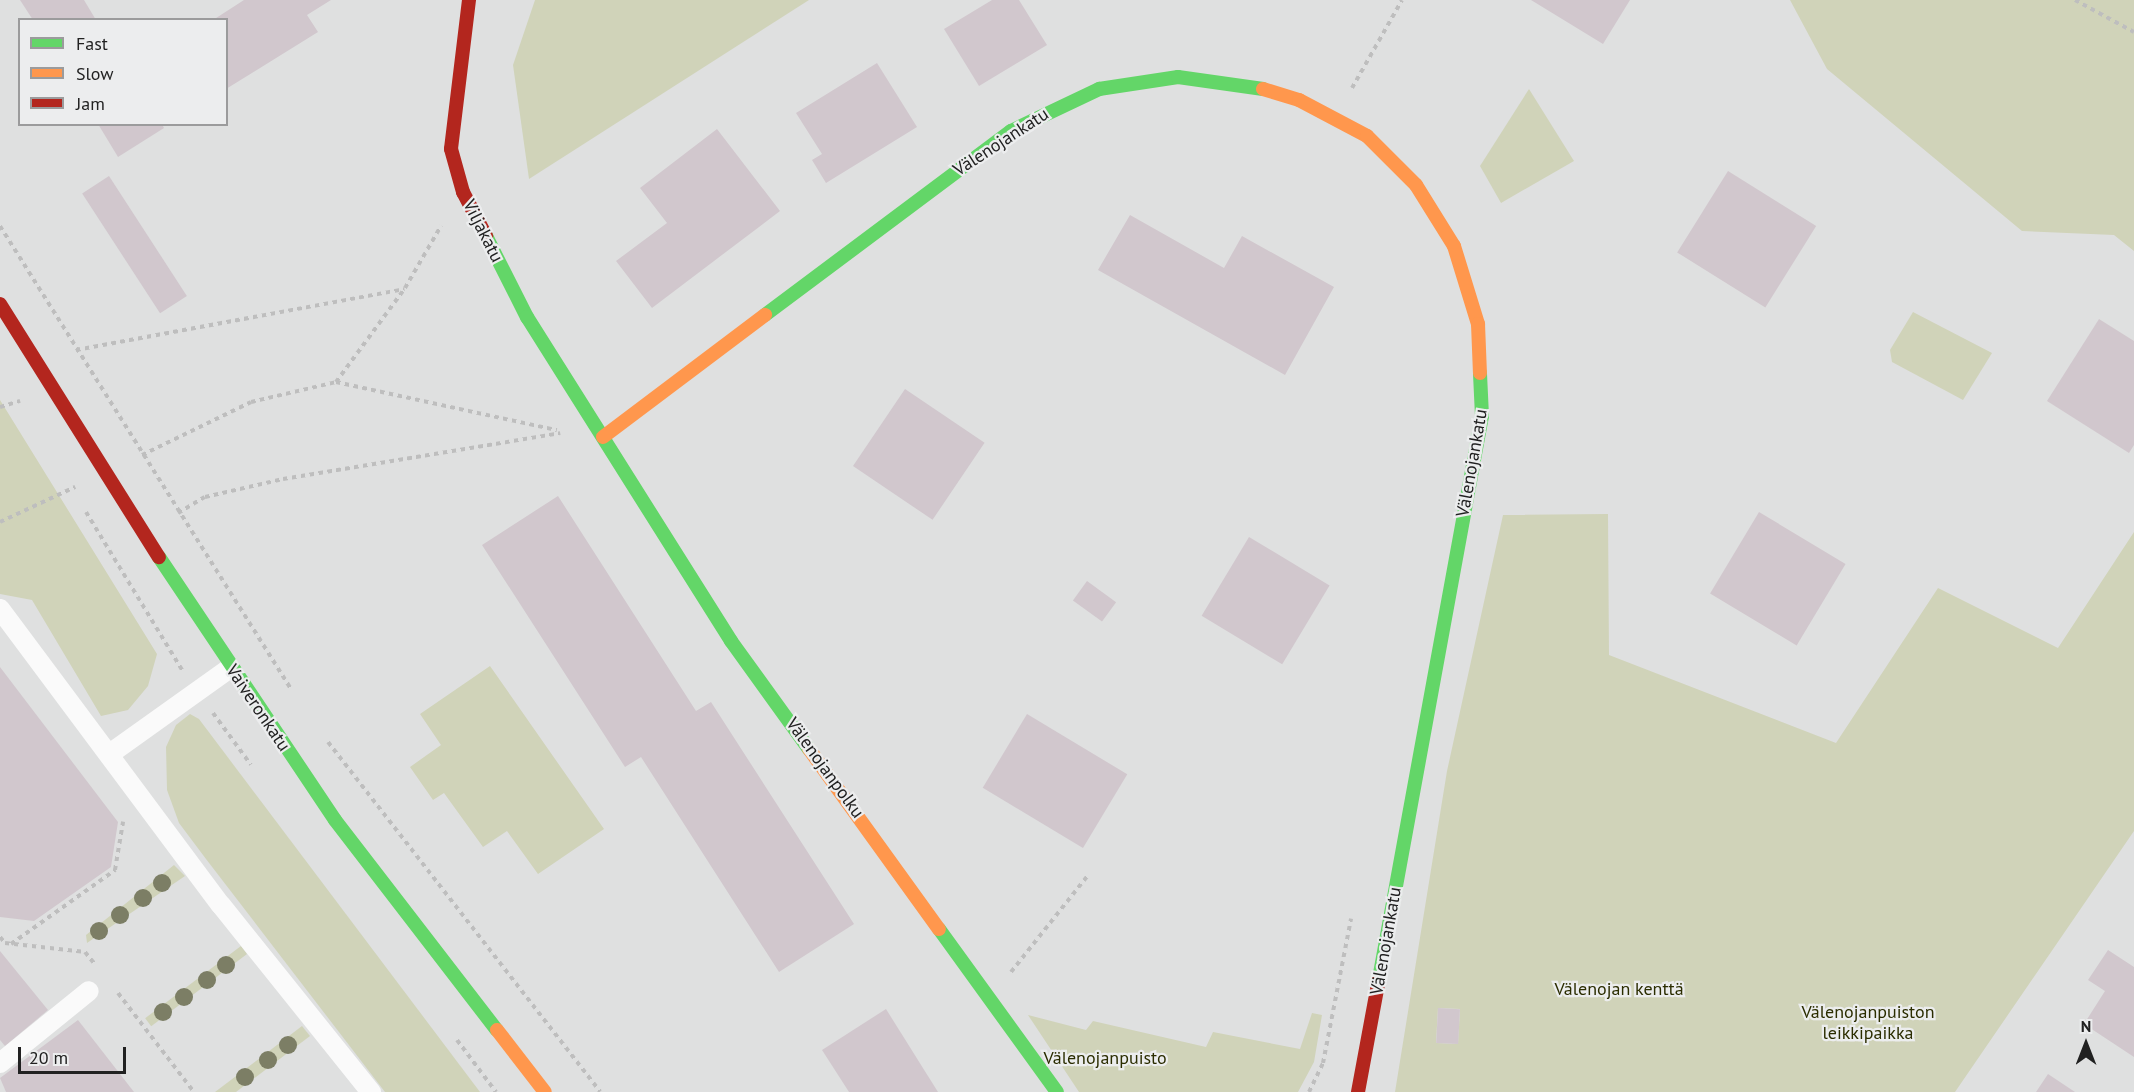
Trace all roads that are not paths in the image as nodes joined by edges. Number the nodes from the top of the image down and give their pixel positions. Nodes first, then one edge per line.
1 (469, 0) edge
2 (0, 304) edge
3 (603, 437) junction
4 (0, 609) edge
5 (230, 668) junction
6 (111, 753) junction
7 (89, 991) dead end
8 (0, 1063) edge
9 (371, 1092) edge
10 (545, 1092) edge
11 (1057, 1092) edge
12 (1358, 1092) edge

1 - 3 street, Viljakatu
2 - 5 street, Vaiveronkatu
3 - 11 street, Välenojanpolku
3 - 12 street, Välenojankatu
4 - 6 lane
5 - 6 lane
5 - 10 street, Vaiveronkatu
6 - 9 lane
7 - 8 lane

